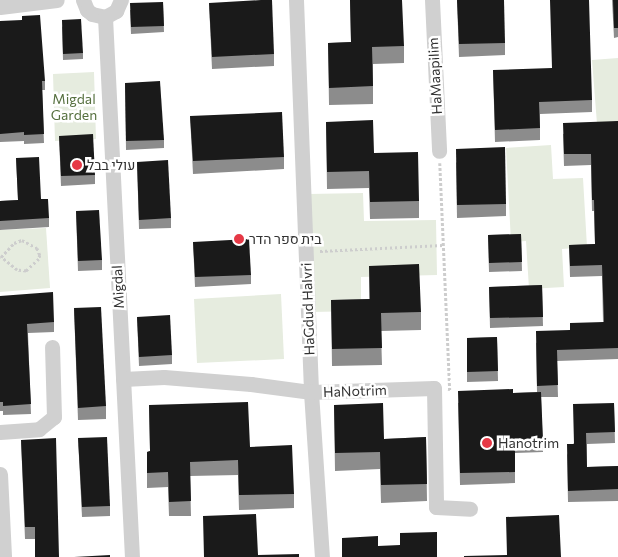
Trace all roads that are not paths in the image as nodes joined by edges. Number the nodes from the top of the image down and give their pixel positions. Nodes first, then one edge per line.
1 (57, 0) edge
2 (83, 0) edge
3 (121, 0) edge
4 (296, 0) edge
5 (432, 0) edge
6 (0, 7) edge
7 (105, 17) junction
8 (439, 151) road end
9 (52, 347) dead end
10 (123, 379) junction
11 (311, 392) junction
12 (0, 432) edge
13 (0, 474) edge
14 (470, 509) dead end
15 (4, 557) edge
16 (132, 557) edge
17 (322, 557) edge

1 - 6 street
2 - 7 street
3 - 7 street
4 - 11 street, HaGdud HaIvri
5 - 8 street, HaMaapilim
7 - 10 street, Migdal
9 - 12 street
10 - 11 street, HaNotrim
10 - 16 street, Migdal
11 - 14 street, HaNotrim
11 - 17 street, HaGdud HaIvri
13 - 15 street

